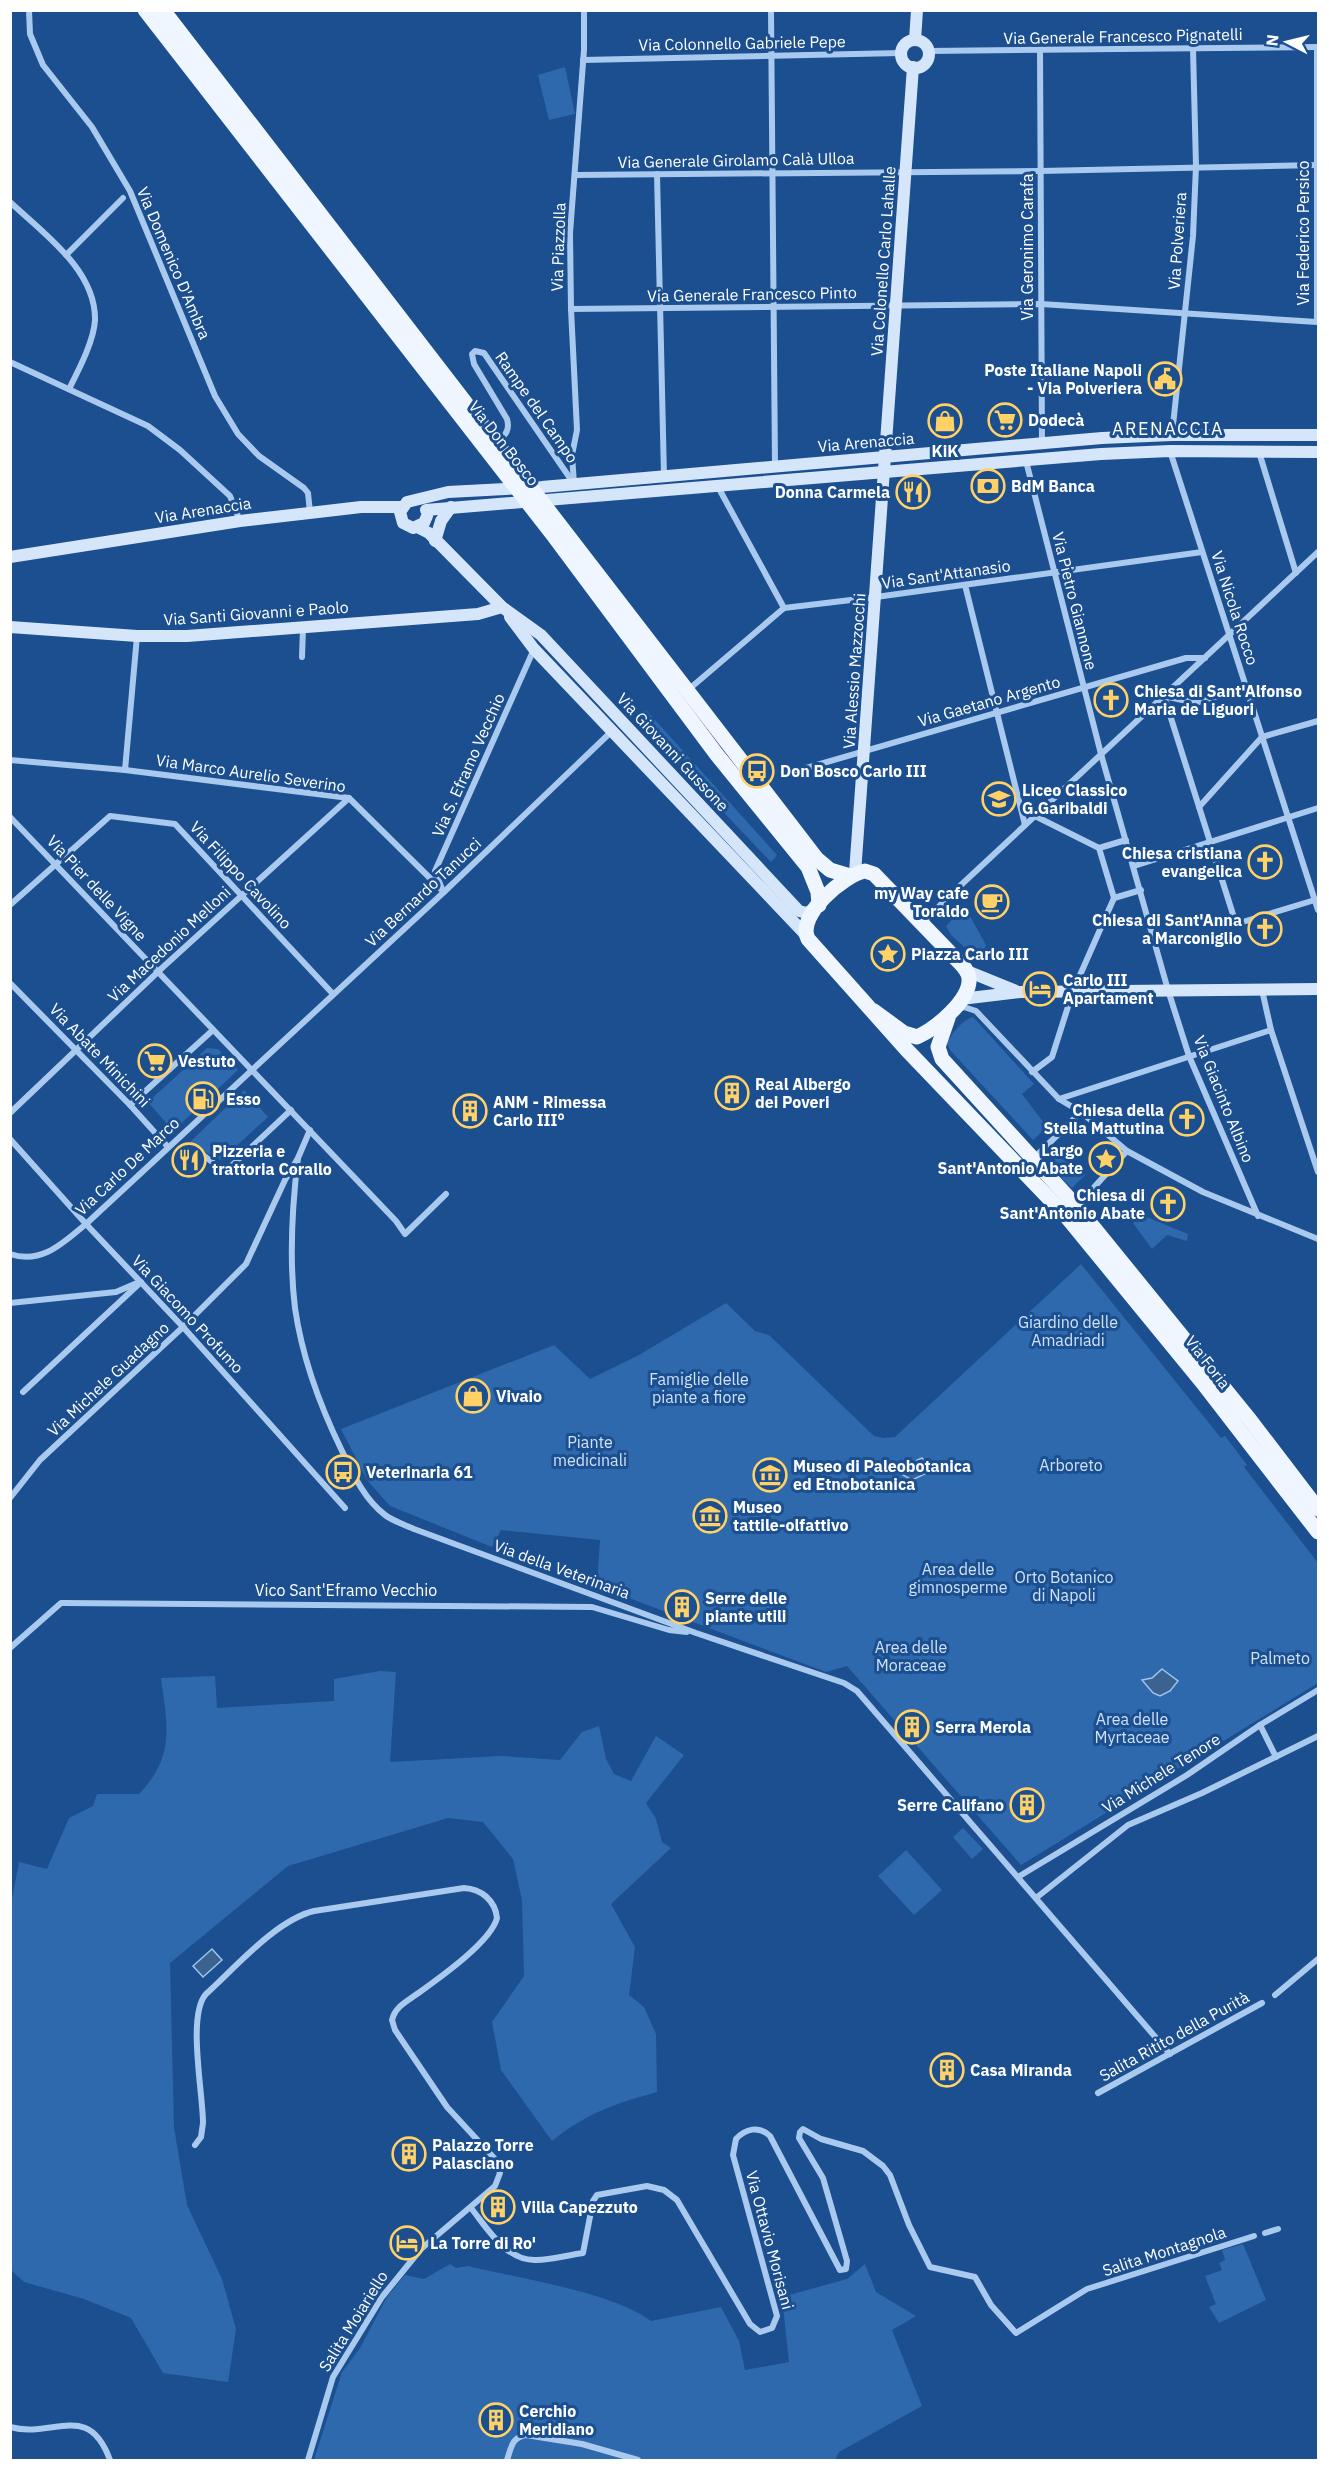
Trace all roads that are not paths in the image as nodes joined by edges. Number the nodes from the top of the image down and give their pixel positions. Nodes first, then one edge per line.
1 (29, 10) edge
2 (145, 10) edge
3 (163, 10) edge
4 (584, 10) edge
5 (771, 10) edge
6 (917, 10) edge
7 (915, 40) junction
8 (1318, 47) edge
9 (1193, 49) junction
10 (1040, 50) junction
11 (928, 51) junction
12 (901, 53) junction
13 (771, 56) junction
14 (583, 60) junction
15 (913, 68) junction
16 (1318, 165) edge
17 (1196, 166) junction
18 (1040, 171) junction
19 (906, 172) junction
20 (772, 173) junction
21 (657, 174) junction
22 (575, 175) junction
23 (123, 198) dead end
24 (10, 202) edge
25 (66, 255) junction
26 (1041, 304) junction
27 (897, 306) junction
28 (774, 307) junction
29 (660, 308) junction
30 (571, 309) junction
31 (1185, 314) junction
32 (10, 362) edge
33 (69, 389) junction
34 (1172, 435) junction
35 (1318, 435) edge
36 (1042, 443) junction
37 (492, 446) junction
38 (1170, 451) junction
39 (1259, 452) junction
40 (1318, 452) edge
41 (886, 456) junction
42 (1026, 460) junction
43 (775, 466) junction
44 (885, 471) junction
45 (664, 476) junction
46 (574, 484) junction
47 (717, 485) junction
48 (402, 507) junction
49 (451, 507) junction
50 (424, 509) junction
51 (310, 512) junction
52 (240, 521) junction
53 (556, 530) junction
54 (427, 534) junction
55 (1202, 552) junction
56 (1318, 552) edge
57 (10, 557) edge
58 (1054, 573) junction
59 (1296, 573) junction
60 (965, 585) junction
61 (876, 597) junction
62 (502, 607) junction
63 (784, 608) junction
64 (10, 627) edge
65 (303, 628) junction
66 (1229, 635) junction
67 (137, 636) junction
68 (534, 649) junction
69 (302, 657) dead end
70 (1205, 658) junction
71 (1246, 687) junction
72 (1084, 688) junction
73 (687, 690) junction
74 (1164, 696) junction
75 (997, 713) junction
76 (1318, 721) edge
77 (623, 722) junction
78 (611, 732) junction
79 (1262, 737) junction
80 (865, 751) junction
81 (1101, 754) junction
82 (10, 760) edge
83 (125, 770) junction
84 (782, 776) dead end
85 (349, 798) junction
86 (1199, 807) junction
87 (1318, 808) edge
88 (1035, 816) junction
89 (10, 817) edge
90 (1288, 818) junction
91 (1025, 825) junction
92 (1126, 840) junction
93 (1210, 842) junction
94 (1099, 848) junction
95 (57, 863) junction
96 (1134, 866) junction
97 (853, 874) junction
98 (1141, 890) junction
99 (444, 892) junction
100 (241, 894) junction
101 (1114, 898) junction
102 (1317, 900) edge
103 (10, 905) edge
104 (819, 905) junction
105 (1318, 910) edge
106 (922, 924) junction
107 (806, 935) junction
108 (967, 971) junction
109 (158, 972) junction
110 (10, 983) edge
111 (1318, 989) edge
112 (1168, 990) junction
113 (1262, 990) junction
114 (1073, 991) junction
115 (1020, 992) junction
116 (333, 993) junction
117 (961, 999) junction
118 (874, 1011) junction
119 (950, 1012) junction
120 (213, 1030) junction
121 (1271, 1030) junction
122 (77, 1050) junction
123 (1190, 1056) junction
124 (250, 1070) junction
125 (1032, 1072) junction
126 (1059, 1099) junction
127 (130, 1105) junction
128 (291, 1110) junction
129 (1081, 1112) junction
130 (10, 1113) edge
131 (310, 1130) junction
132 (10, 1139) edge
133 (168, 1147) junction
134 (1127, 1151) junction
135 (203, 1155) dead end
136 (298, 1158) junction
137 (1033, 1160) junction
138 (1318, 1172) edge
139 (446, 1194) dead end
140 (1072, 1211) junction
141 (1258, 1216) junction
142 (86, 1224) junction
143 (1318, 1239) edge
144 (10, 1254) edge
145 (141, 1282) junction
146 (10, 1303) edge
147 (183, 1327) junction
148 (24, 1392) dead end
149 (10, 1498) edge
150 (345, 1508) dead end
151 (1318, 1509) edge
152 (1318, 1532) edge
153 (696, 1633) junction
154 (10, 1648) edge
155 (1318, 1690) edge
156 (1260, 1725) junction
157 (1318, 1736) edge
158 (1276, 1757) junction
159 (1121, 1814) junction
160 (1128, 1825) junction
161 (1018, 1877) junction
162 (1036, 1898) junction
163 (1318, 1959) edge
164 (1275, 1995) dead end
165 (1262, 2002) dead end
166 (1170, 2054) junction
167 (1098, 2093) dead end
168 (195, 2145) dead end
169 (471, 2208) junction
170 (1278, 2229) dead end
171 (1265, 2233) dead end
172 (1254, 2236) dead end
173 (1081, 2292) joint
174 (10, 2427) edge
175 (110, 2460) edge
176 (308, 2460) edge
177 (507, 2460) edge
178 (638, 2460) edge

1 - 51 street, Via Domenico D'Ambra
2 - 37 main road, Via Don Bosco
3 - 37 main road, Via Don Bosco
4 - 14 street, Via Piazzolla
5 - 13 street
6 - 7 main road
7 - 11 main road
7 - 12 main road
8 - 9 street, Via Generale Francesco Pignatelli
8 - 16 street, Via Federico Persico
9 - 10 street, Via Generale Francesco Pignatelli
9 - 17 street, Via Polveriera
10 - 11 street, Via Generale Francesco Pignatelli
10 - 18 street, Via Geronimo Carafa
11 - 15 main road
12 - 13 street, Via Colonnello Gabriele Pepe
12 - 15 main road
13 - 14 street, Via Colonnello Gabriele Pepe
13 - 20 street
14 - 22 street, Via Piazzolla
15 - 19 main road, Via Colonello Carlo Lahalle
16 - 17 street, Via Generale Girolamo Calà Ulloa
16 - 31 street, Via Federico Persico
17 - 18 street, Via Generale Girolamo Calà Ulloa
17 - 31 street, Via Polveriera
18 - 19 street, Via Generale Girolamo Calà Ulloa
18 - 26 street, Via Geronimo Carafa
19 - 20 street, Via Generale Girolamo Calà Ulloa
19 - 27 main road, Via Colonello Carlo Lahalle
20 - 21 street, Via Generale Girolamo Calà Ulloa
20 - 28 street
21 - 22 street, Via Generale Girolamo Calà Ulloa
21 - 29 street
22 - 30 street, Via Piazzolla
23 - 25 street
24 - 25 street
25 - 33 street
26 - 27 street, Via Generale Francesco Pinto
26 - 31 street, Via Federico Persico
26 - 36 street, Via Geronimo Carafa
27 - 28 street, Via Generale Francesco Pinto
27 - 41 main road, Via Colonello Carlo Lahalle
28 - 29 street, Via Generale Francesco Pinto
28 - 43 street
29 - 30 street, Via Generale Francesco Pinto
29 - 45 street
30 - 46 street, Via Piazzolla
31 - 34 street, Via Polveriera
32 - 33 street
33 - 52 street
34 - 35 main road, Via Arenaccia
34 - 36 main road, Via Arenaccia
36 - 41 main road, Via Arenaccia
37 - 46 street, Rampe del Campo
37 - 53 main road, Via Don Bosco
37 - 53 main road, Via Don Bosco
38 - 39 main road, Via Arenaccia
38 - 42 main road, Via Arenaccia
38 - 55 street, Via Nicola Rocco
39 - 40 main road, Via Arenaccia
39 - 59 street
41 - 43 main road, Via Arenaccia
41 - 44 main road, Via Colonello Carlo Lahalle
42 - 44 main road, Via Arenaccia
42 - 58 street, Via Pietro Giannone
43 - 45 main road, Via Arenaccia
44 - 47 main road, Via Arenaccia
44 - 61 main road, Via Alessio Mazzocchi
45 - 46 main road, Via Arenaccia
46 - 50 main road, Via Arenaccia
47 - 49 main road, Via Arenaccia
47 - 63 street
48 - 50 main road
48 - 51 main road, Via Arenaccia
48 - 54 main road, Via Giovanni Gussone
49 - 50 main road, Via Arenaccia
49 - 54 main road
50 - 54 main road
51 - 52 main road, Via Arenaccia
52 - 57 main road, Via Arenaccia
53 - 73 main road, Via Don Bosco
53 - 104 main road, Via Don Bosco
54 - 62 main road, Via Giovanni Gussone
55 - 58 street, Via Sant'Attanasio
55 - 66 street, Via Nicola Rocco
56 - 59 street
58 - 60 street, Via Sant'Attanasio
58 - 72 street, Via Pietro Giannone
59 - 66 street
60 - 61 street, Via Sant'Attanasio
60 - 75 street
61 - 63 street, Via Sant'Attanasio
61 - 80 main road, Via Alessio Mazzocchi
62 - 65 main road, Via Santi Giovanni e Paolo
62 - 68 main road, Via Giovanni Gussone
62 - 77 main road, Via Giovanni Gussone
63 - 73 street
64 - 67 main road, Via Santi Giovanni e Paolo
65 - 67 main road, Via Santi Giovanni e Paolo
65 - 69 street
66 - 70 street
66 - 71 street, Via Nicola Rocco
67 - 83 street
68 - 78 main road, Via Giovanni Gussone
68 - 99 street, Via S. Eframo Vecchio
70 - 72 street, Via Gaetano Argento
70 - 74 street
71 - 74 street
71 - 79 street, Via Nicola Rocco
72 - 75 street, Via Gaetano Argento
72 - 81 street, Via Pietro Giannone
73 - 97 main road, Via Don Bosco
74 - 81 street
74 - 86 street
75 - 80 street, Via Gaetano Argento
75 - 91 street
76 - 79 street
77 - 78 main road
77 - 104 main road, Via Giovanni Gussone
78 - 99 street, Via Bernardo Tanucci
78 - 107 main road, Via Giovanni Gussone
79 - 86 street
79 - 90 street, Via Nicola Rocco
80 - 84 street, Via Gaetano Argento
80 - 97 main road, Via Alessio Mazzocchi
81 - 88 street
81 - 92 street, Via Pietro Giannone
82 - 83 street, Via Marco Aurelio Severino
83 - 85 street, Via Marco Aurelio Severino
85 - 99 street, Via Marco Aurelio Severino
85 - 100 street, Via Macedonio Melloni
86 - 93 street
87 - 90 street
88 - 91 street
88 - 94 street
89 - 95 street, Via Pier delle Vigne
90 - 93 street
90 - 102 street, Via Nicola Rocco
91 - 106 street
92 - 94 street
92 - 96 street, Via Pietro Giannone
93 - 96 street
93 - 102 street
94 - 101 street
95 - 100 street, Via Filippo Cavolino
95 - 103 street
95 - 109 street, Via Pier delle Vigne
96 - 98 street, Via Pietro Giannone
97 - 104 main road
97 - 106 main road
98 - 101 street
98 - 112 street, Via Pietro Giannone
99 - 116 street, Via Bernardo Tanucci
100 - 109 street, Via Macedonio Melloni
100 - 116 street, Via Filippo Cavolino
101 - 114 street
102 - 105 street, Via Nicola Rocco
104 - 107 main road
106 - 108 main road
107 - 118 main road
108 - 115 main road
108 - 117 main road
109 - 120 street, Via Pier delle Vigne
109 - 122 street, Via Macedonio Melloni
110 - 122 street, Via Abate Minichini
111 - 113 main road
112 - 113 main road
112 - 114 main road
112 - 123 street, Via Giacinto Albino
113 - 121 street
114 - 115 main road
114 - 125 street
115 - 117 main road
116 - 124 street, Via Bernardo Tanucci
117 - 119 main road
118 - 119 main road
118 - 140 main road, Via Foria
119 - 125 street
119 - 137 main road
120 - 124 street, Via Pier delle Vigne
120 - 127 street
121 - 123 street
121 - 138 street
122 - 127 street, Via Abate Minichini
122 - 130 street, Via Macedonio Melloni
123 - 126 street
123 - 141 street, Via Giacinto Albino
124 - 128 street, Via Pier delle Vigne
124 - 133 street, Via Carlo De Marco
125 - 126 street
126 - 129 street
127 - 133 street, Via Abate Minichini
128 - 131 street
128 - 135 street
129 - 134 street
129 - 137 street
131 - 136 street
131 - 139 street
132 - 142 street, Via Giacomo Profumo
133 - 142 street, Via Carlo De Marco
134 - 140 street
134 - 141 street
136 - 147 street, Via Michele Guadagno
136 - 153 street, Via della Veterinaria
137 - 140 main road, Via Foria
140 - 151 main road, Via Foria
140 - 152 main road, Via Foria
141 - 143 street
142 - 144 street, Via Carlo De Marco
142 - 145 street, Via Giacomo Profumo
145 - 146 street
145 - 147 street, Via Giacomo Profumo
145 - 148 street
147 - 149 street, Via Michele Guadagno
147 - 150 street, Via Giacomo Profumo
153 - 154 street, Vico Sant'Eframo Vecchio
153 - 161 street, Via della Veterinaria
155 - 156 street, Via Michele Tenore
156 - 158 street
156 - 159 street, Via Michele Tenore
157 - 158 street
158 - 160 street
159 - 160 street
159 - 161 street, Via Michele Tenore
160 - 162 street
161 - 162 street, Via della Veterinaria
162 - 166 street, Via della Veterinaria
163 - 164 street, Salita Ritito della Purità
165 - 166 street, Salita Ritito della Purità
166 - 167 street, Salita Ritito della Purità
168 - 169 street, Salita Moiariello
169 - 173 street, Via Ottavio Morisani
169 - 176 street, Salita Moiariello
170 - 171 street
172 - 173 street, Salita Montagnola
174 - 175 street
177 - 178 street

